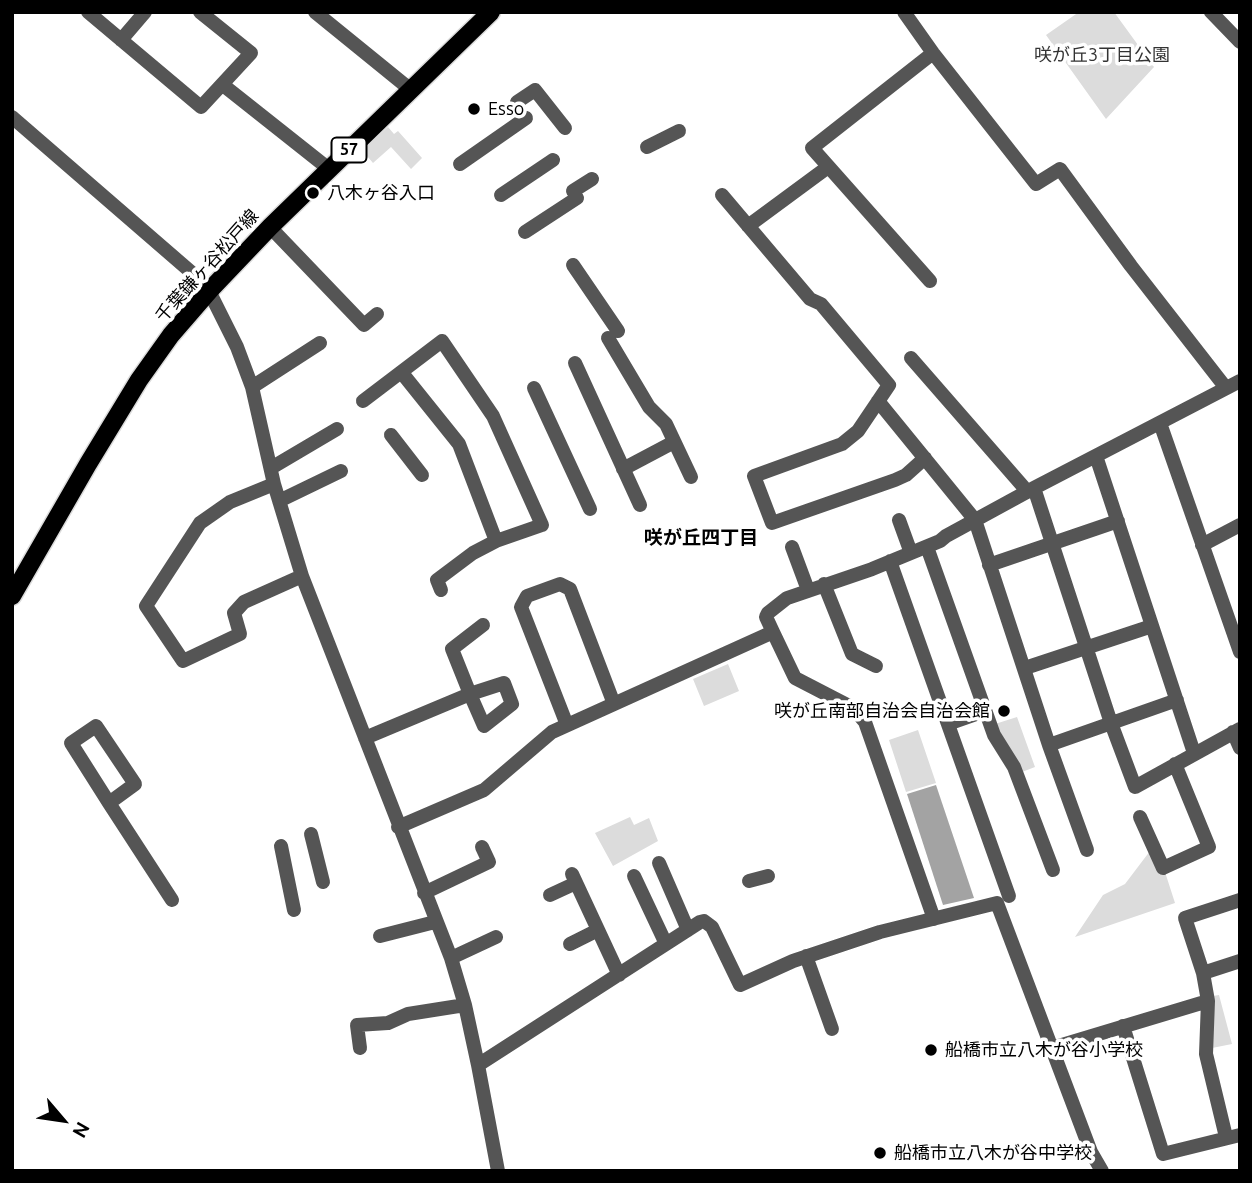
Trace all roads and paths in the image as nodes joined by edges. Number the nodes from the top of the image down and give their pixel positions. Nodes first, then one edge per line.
1 (88, 12) edge
2 (145, 12) edge
3 (200, 12) edge
4 (315, 12) edge
5 (904, 12) edge
6 (1211, 12) edge
7 (481, 15) edge
8 (121, 40) junction
9 (1240, 42) edge
10 (933, 53) junction
11 (223, 85) junction
12 (411, 90) junction
13 (517, 102) dead end
14 (12, 117) edge
15 (526, 118) dead end
16 (565, 128) dead end
17 (679, 131) dead end
18 (647, 147) dead end
19 (553, 160) dead end
20 (460, 164) dead end
21 (828, 167) junction
22 (329, 169) junction
23 (592, 179) dead end
24 (501, 195) dead end
25 (722, 195) dead end
26 (748, 226) junction
27 (270, 227) junction
28 (525, 232) dead end
29 (573, 265) dead end
30 (930, 281) dead end
31 (210, 290) junction
32 (377, 314) dead end
33 (320, 343) dead end
34 (911, 358) dead end
35 (575, 362) dead end
36 (402, 373) junction
37 (1240, 381) edge
38 (252, 387) junction
39 (534, 388) dead end
40 (1226, 388) junction
41 (363, 401) dead end
42 (877, 401) junction
43 (1160, 423) junction
44 (337, 429) dead end
45 (391, 435) dead end
46 (674, 442) junction
47 (1096, 456) junction
48 (925, 458) junction
49 (271, 468) junction
50 (623, 469) junction
51 (341, 471) dead end
52 (422, 475) dead end
53 (691, 477) dead end
54 (274, 484) junction
55 (1030, 489) junction
56 (279, 501) junction
57 (640, 505) dead end
58 (590, 509) dead end
59 (899, 520) dead end
60 (975, 520) junction
61 (1118, 521) junction
62 (1240, 524) edge
63 (496, 541) junction
64 (1052, 542) junction
65 (1202, 545) junction
66 (792, 547) dead end
67 (927, 547) junction
68 (911, 553) junction
69 (890, 561) junction
70 (989, 565) junction
71 (302, 576) junction
72 (824, 584) junction
73 (441, 590) dead end
74 (808, 590) junction
75 (12, 596) edge
76 (483, 625) dead end
77 (1152, 626) junction
78 (773, 632) junction
79 (1087, 648) junction
80 (1240, 652) edge
81 (876, 666) dead end
82 (1024, 668) junction
83 (1177, 700) junction
84 (614, 704) junction
85 (985, 711) junction
86 (1111, 723) junction
87 (948, 724) junction
88 (567, 725) junction
89 (1236, 730) edge
90 (365, 738) junction
91 (1049, 745) junction
92 (1240, 748) edge
93 (1194, 752) junction
94 (1175, 764) junction
95 (109, 803) junction
96 (1140, 817) dead end
97 (398, 827) junction
98 (311, 834) dead end
99 (281, 846) dead end
100 (482, 847) dead end
101 (1087, 849) dead end
102 (659, 863) dead end
103 (1053, 870) dead end
104 (634, 876) dead end
105 (768, 876) dead end
106 (749, 881) dead end
107 (323, 882) dead end
108 (424, 893) junction
109 (551, 895) dead end
110 (172, 900) dead end
111 (1003, 900) junction
112 (1240, 900) edge
113 (294, 909) dead end
114 (934, 919) junction
115 (435, 922) junction
116 (598, 930) junction
117 (688, 930) junction
118 (380, 936) dead end
119 (496, 937) dead end
120 (570, 944) dead end
121 (666, 944) junction
122 (806, 956) junction
123 (451, 958) junction
124 (1240, 961) edge
125 (1203, 973) junction
126 (619, 975) junction
127 (1208, 1001) junction
128 (465, 1004) junction
129 (1123, 1027) junction
130 (832, 1029) dead end
131 (360, 1048) dead end
132 (1052, 1048) junction
133 (478, 1065) junction
134 (1233, 1136) edge
135 (498, 1171) edge
136 (1102, 1171) edge

1 - 8 street
2 - 8 street
3 - 11 street
4 - 12 street
5 - 10 street
6 - 9 street
7 - 12 main road, 千葉鎌ヶ谷松戸線 / 57
8 - 11 street
10 - 21 street
10 - 40 street
11 - 22 street
12 - 22 main road, 千葉鎌ヶ谷松戸線 / 57
13 - 16 street
14 - 31 street
15 - 20 street
17 - 18 street
19 - 24 street
21 - 26 street
21 - 30 street
22 - 27 main road, 千葉鎌ヶ谷松戸線 / 57
23 - 28 street
25 - 26 street
26 - 42 street
27 - 31 main road, 千葉鎌ヶ谷松戸線 / 57
27 - 32 street
29 - 46 street
31 - 38 street
31 - 75 main road, 千葉鎌ヶ谷松戸線 / 57
33 - 38 street
34 - 55 street
35 - 50 street
36 - 41 street
36 - 63 street
36 - 63 street
37 - 40 street
38 - 49 street
39 - 58 street
40 - 43 street
42 - 48 street
42 - 48 street
43 - 47 street
43 - 65 street
44 - 49 street
45 - 52 street
46 - 50 street
46 - 53 street
47 - 55 street
47 - 61 street
48 - 60 street
49 - 54 street
50 - 57 street
51 - 56 street
54 - 56 street
54 - 71 street
55 - 60 street
55 - 64 street
56 - 71 street
59 - 68 street
60 - 67 street
60 - 70 street
61 - 64 street
61 - 77 street
62 - 65 street
63 - 73 street
64 - 70 street
64 - 79 street
65 - 80 street
66 - 74 street
67 - 68 street
67 - 85 street
68 - 69 street
69 - 72 street
69 - 87 street
70 - 82 street
71 - 90 street
72 - 74 street
72 - 81 street
74 - 78 street
76 - 90 street
77 - 79 street
77 - 83 street
78 - 84 street
78 - 114 street
79 - 82 street
79 - 86 street
82 - 91 street
83 - 86 street
83 - 93 street
84 - 88 street
84 - 88 street
85 - 87 street
85 - 103 street
86 - 91 street
86 - 94 street
87 - 111 street
88 - 97 street
89 - 92 street
89 - 93 street
90 - 97 street
91 - 101 street
93 - 94 street
94 - 96 street
95 - 95 street
95 - 110 street
97 - 108 street
98 - 107 street
99 - 113 street
100 - 108 street
102 - 117 street
104 - 121 street
105 - 106 street
108 - 115 street
109 - 116 street
111 - 114 street
111 - 132 street
112 - 125 street
114 - 122 street
115 - 118 street
115 - 123 street
116 - 120 street
116 - 126 street
117 - 121 street
117 - 122 street
119 - 123 street
121 - 126 street
122 - 130 street
123 - 128 street
124 - 125 street
125 - 127 street
126 - 133 street
127 - 129 street
127 - 134 street
128 - 131 street
128 - 133 street
129 - 132 street
129 - 134 street
132 - 136 street
133 - 135 street

